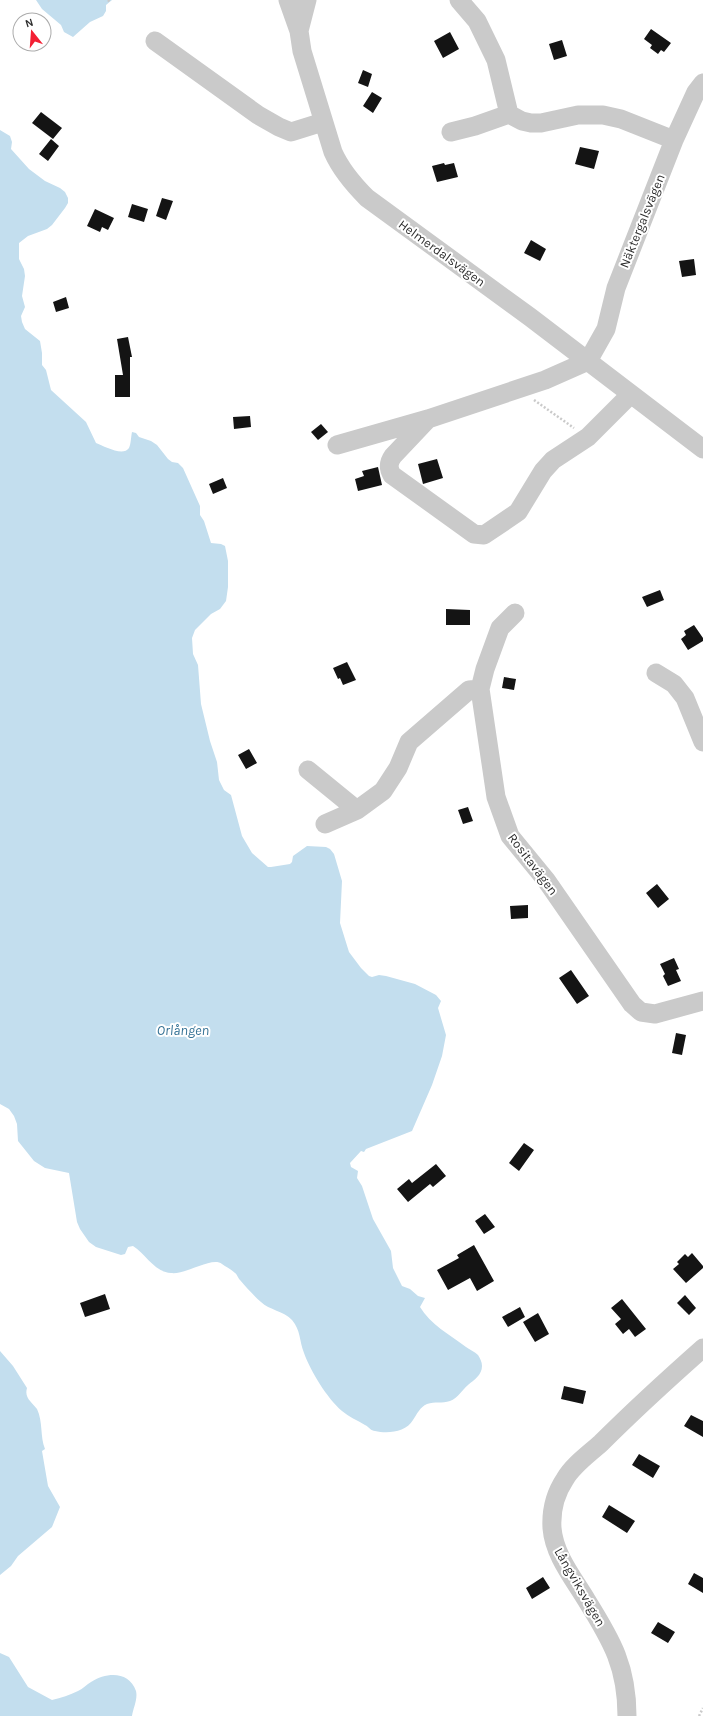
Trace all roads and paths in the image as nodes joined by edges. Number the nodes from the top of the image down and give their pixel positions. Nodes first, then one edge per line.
1 (288, 0) edge
2 (307, 0) edge
3 (458, 0) edge
4 (299, 31) junction
5 (155, 41) dead end
6 (703, 83) edge
7 (509, 114) junction
8 (323, 122) junction
9 (451, 132) dead end
10 (674, 140) junction
11 (588, 361) junction
12 (517, 389) junction
13 (631, 394) junction
14 (428, 420) junction
15 (588, 437) junction
16 (337, 445) dead end
17 (703, 449) edge
18 (514, 614) dead end
19 (656, 673) dead end
20 (480, 689) junction
21 (703, 742) edge
22 (308, 770) dead end
23 (357, 810) junction
24 (325, 824) dead end
25 (703, 1001) edge
26 (703, 1348) edge
27 (703, 1708) edge
28 (627, 1716) edge
29 (699, 1716) edge

1 - 4 street
2 - 4 street, Helmerdalsvägen
3 - 7 street
4 - 8 street, Helmerdalsvägen
5 - 8 street
6 - 10 street, Näktergalsvägen
7 - 9 street
7 - 10 street
8 - 11 street, Helmerdalsvägen
10 - 11 street, Näktergalsvägen
11 - 12 street
11 - 13 street, Helmerdalsvägen
12 - 14 street
12 - 15 path
13 - 15 street
13 - 17 street, Helmerdalsvägen
14 - 15 street
14 - 16 street
18 - 20 street, Rositavägen
19 - 21 street
20 - 23 street
20 - 25 street, Rositavägen
22 - 23 street
23 - 24 street
26 - 28 street, Långviksvägen
27 - 29 path

